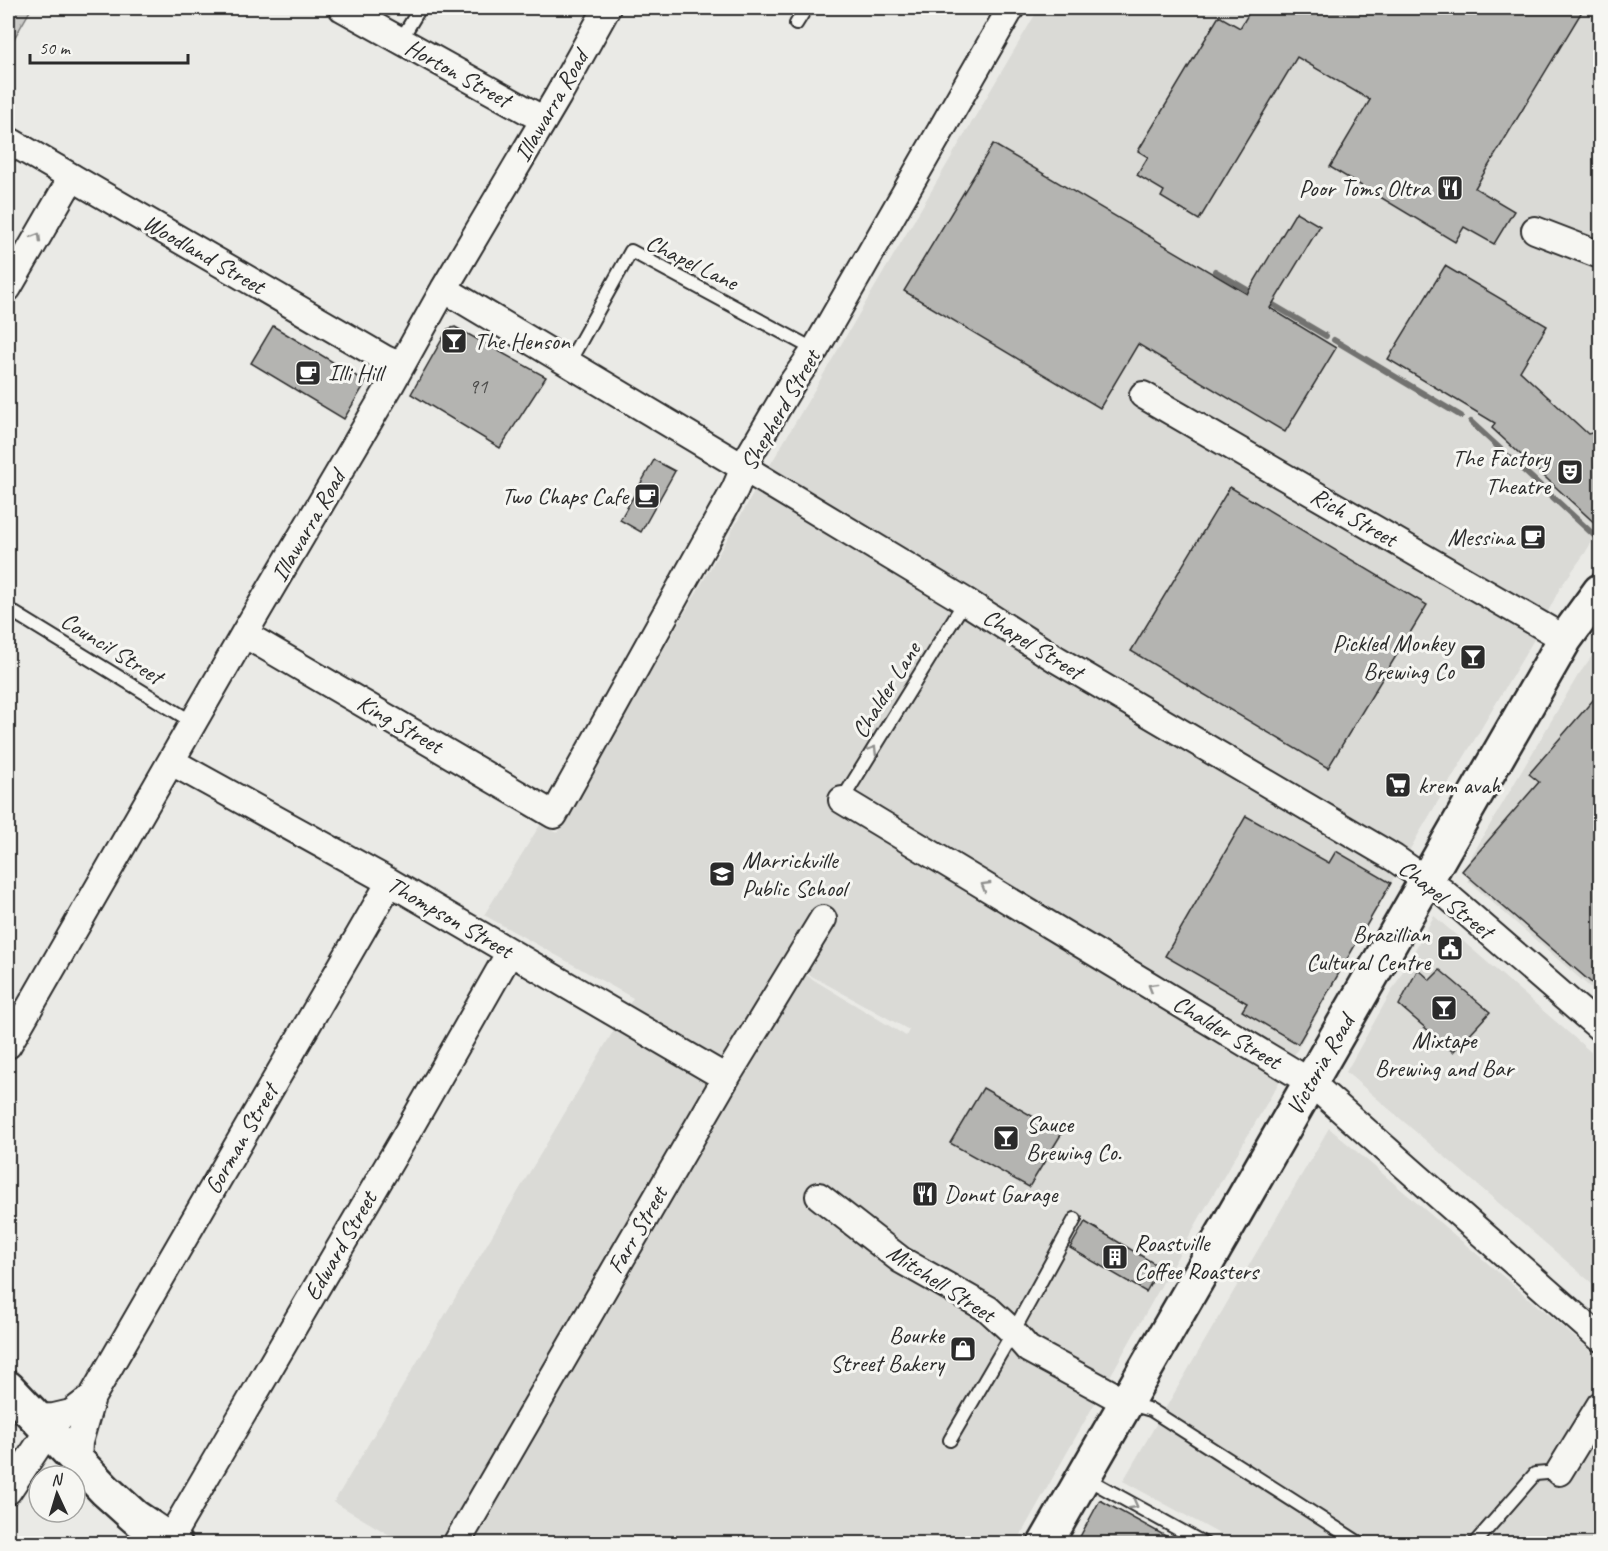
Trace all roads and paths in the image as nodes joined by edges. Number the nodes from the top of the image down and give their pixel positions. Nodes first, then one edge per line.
1 (342, 8) edge
2 (420, 8) edge
3 (607, 8) edge
4 (806, 8) edge
5 (1011, 8) edge
6 (796, 24) dead end
7 (400, 41) junction
8 (544, 120) junction
9 (8, 140) edge
10 (72, 177) junction
11 (1535, 230) dead end
12 (1600, 255) edge
13 (8, 288) edge
14 (444, 290) junction
15 (815, 350) junction
16 (568, 364) junction
17 (401, 366) junction
18 (1143, 395) dead end
19 (744, 468) junction
20 (1600, 591) edge
21 (965, 602) junction
22 (8, 609) edge
23 (244, 634) junction
24 (1565, 639) junction
25 (194, 723) junction
26 (172, 762) junction
27 (842, 800) joint
28 (554, 815) joint
29 (1427, 880) junction
30 (390, 882) junction
31 (823, 919) dead end
32 (510, 952) junction
33 (1600, 1028) edge
34 (8, 1045) edge
35 (726, 1078) junction
36 (1310, 1082) junction
37 (819, 1196) dead end
38 (1075, 1219) dead end
39 (1013, 1332) junction
40 (1600, 1338) edge
41 (8, 1388) edge
42 (92, 1397) junction
43 (1126, 1402) junction
44 (1600, 1405) edge
45 (42, 1425) junction
46 (950, 1440) dead end
47 (78, 1463) junction
48 (1559, 1472) joint
49 (1083, 1477) junction
50 (8, 1491) edge
51 (172, 1542) edge
52 (456, 1544) edge
53 (1045, 1544) edge
54 (1205, 1544) edge
55 (1361, 1544) edge
56 (1474, 1544) edge

1 - 7 street, Horton Street
2 - 7 lane
3 - 8 street, Illawarra Road
4 - 6 lane
5 - 15 street, Shepherd Street
7 - 8 street, Horton Street
8 - 14 street, Illawarra Road
9 - 10 street, Woodland Street
13 -> 10 street
10 - 17 street, Woodland Street
11 - 12 street
14 - 16 street, Chapel Street
14 - 17 street, Illawarra Road
15 - 16 lane, Chapel Lane
15 - 19 street, Shepherd Street
16 - 19 street, Chapel Street
17 - 23 street, Illawarra Road
18 - 24 street, Rich Street
19 - 21 street, Chapel Street
19 - 28 street, Shepherd Street
20 - 24 main road, Victoria Road
27 -> 21 lane, Chalder Lane
21 - 29 street, Chapel Street
22 - 25 lane, Council Street
23 - 25 street, Illawarra Road
23 - 28 street, King Street
24 - 29 main road, Victoria Road
25 - 26 street, Illawarra Road
26 - 30 street, Thompson Street
26 - 34 street, Illawarra Road
36 -> 27 street, Chalder Street
29 - 33 street, Chapel Street
29 - 36 main road, Victoria Road
30 - 32 street, Thompson Street
30 - 42 street, Gorman Street
31 - 35 street, Farr Street
32 - 35 street, Thompson Street
32 - 51 street, Edward Street
35 - 52 street, Farr Street
36 - 40 street, Chalder Street
36 - 43 main road, Victoria Road
37 - 39 street, Mitchell Street
38 - 39 lane
39 - 43 street, Mitchell Street
39 - 46 lane
41 - 45 main road
42 - 45 street, Gorman Street
42 - 47 street, Gorman Street
43 - 49 main road, Victoria Road
43 - 55 lane
44 - 48 street
45 - 47 main road
45 - 50 street
47 - 51 main road
48 - 56 lane
49 - 53 main road, Victoria Road
49 -> 54 lane

